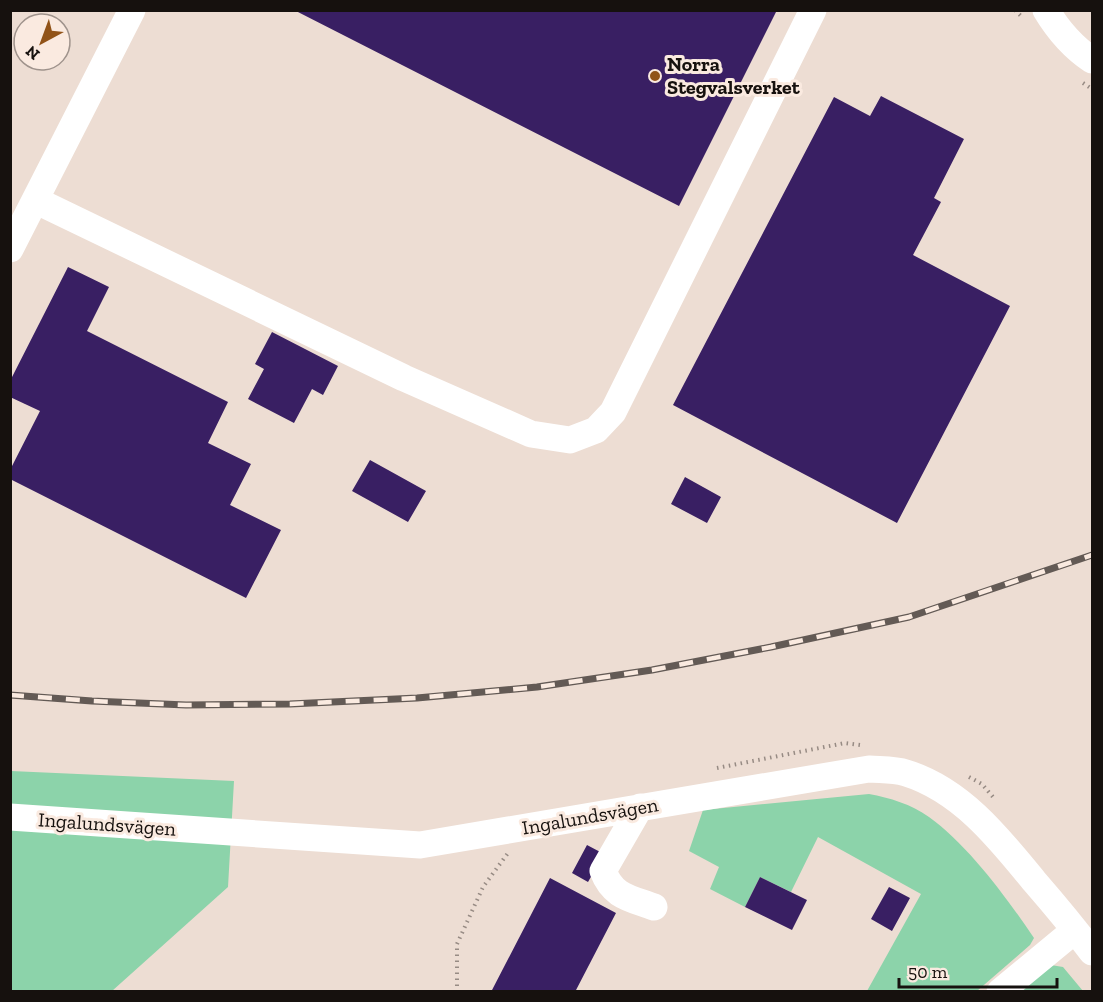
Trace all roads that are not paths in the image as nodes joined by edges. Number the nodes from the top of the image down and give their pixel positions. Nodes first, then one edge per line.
1 (132, 10) edge
2 (813, 10) edge
3 (1046, 10) edge
4 (1092, 60) edge
5 (35, 200) junction
6 (10, 249) edge
7 (640, 807) junction
8 (10, 818) edge
9 (654, 907) dead end
10 (1075, 930) junction
11 (1092, 952) edge
12 (1000, 992) edge

1 - 5 street
2 - 5 street
3 - 4 street
5 - 6 street
7 - 8 street, Ingalundsvägen
7 - 9 street
7 - 10 street, Ingalundsvägen
10 - 11 street, Ingalundsvägen
10 - 12 street

